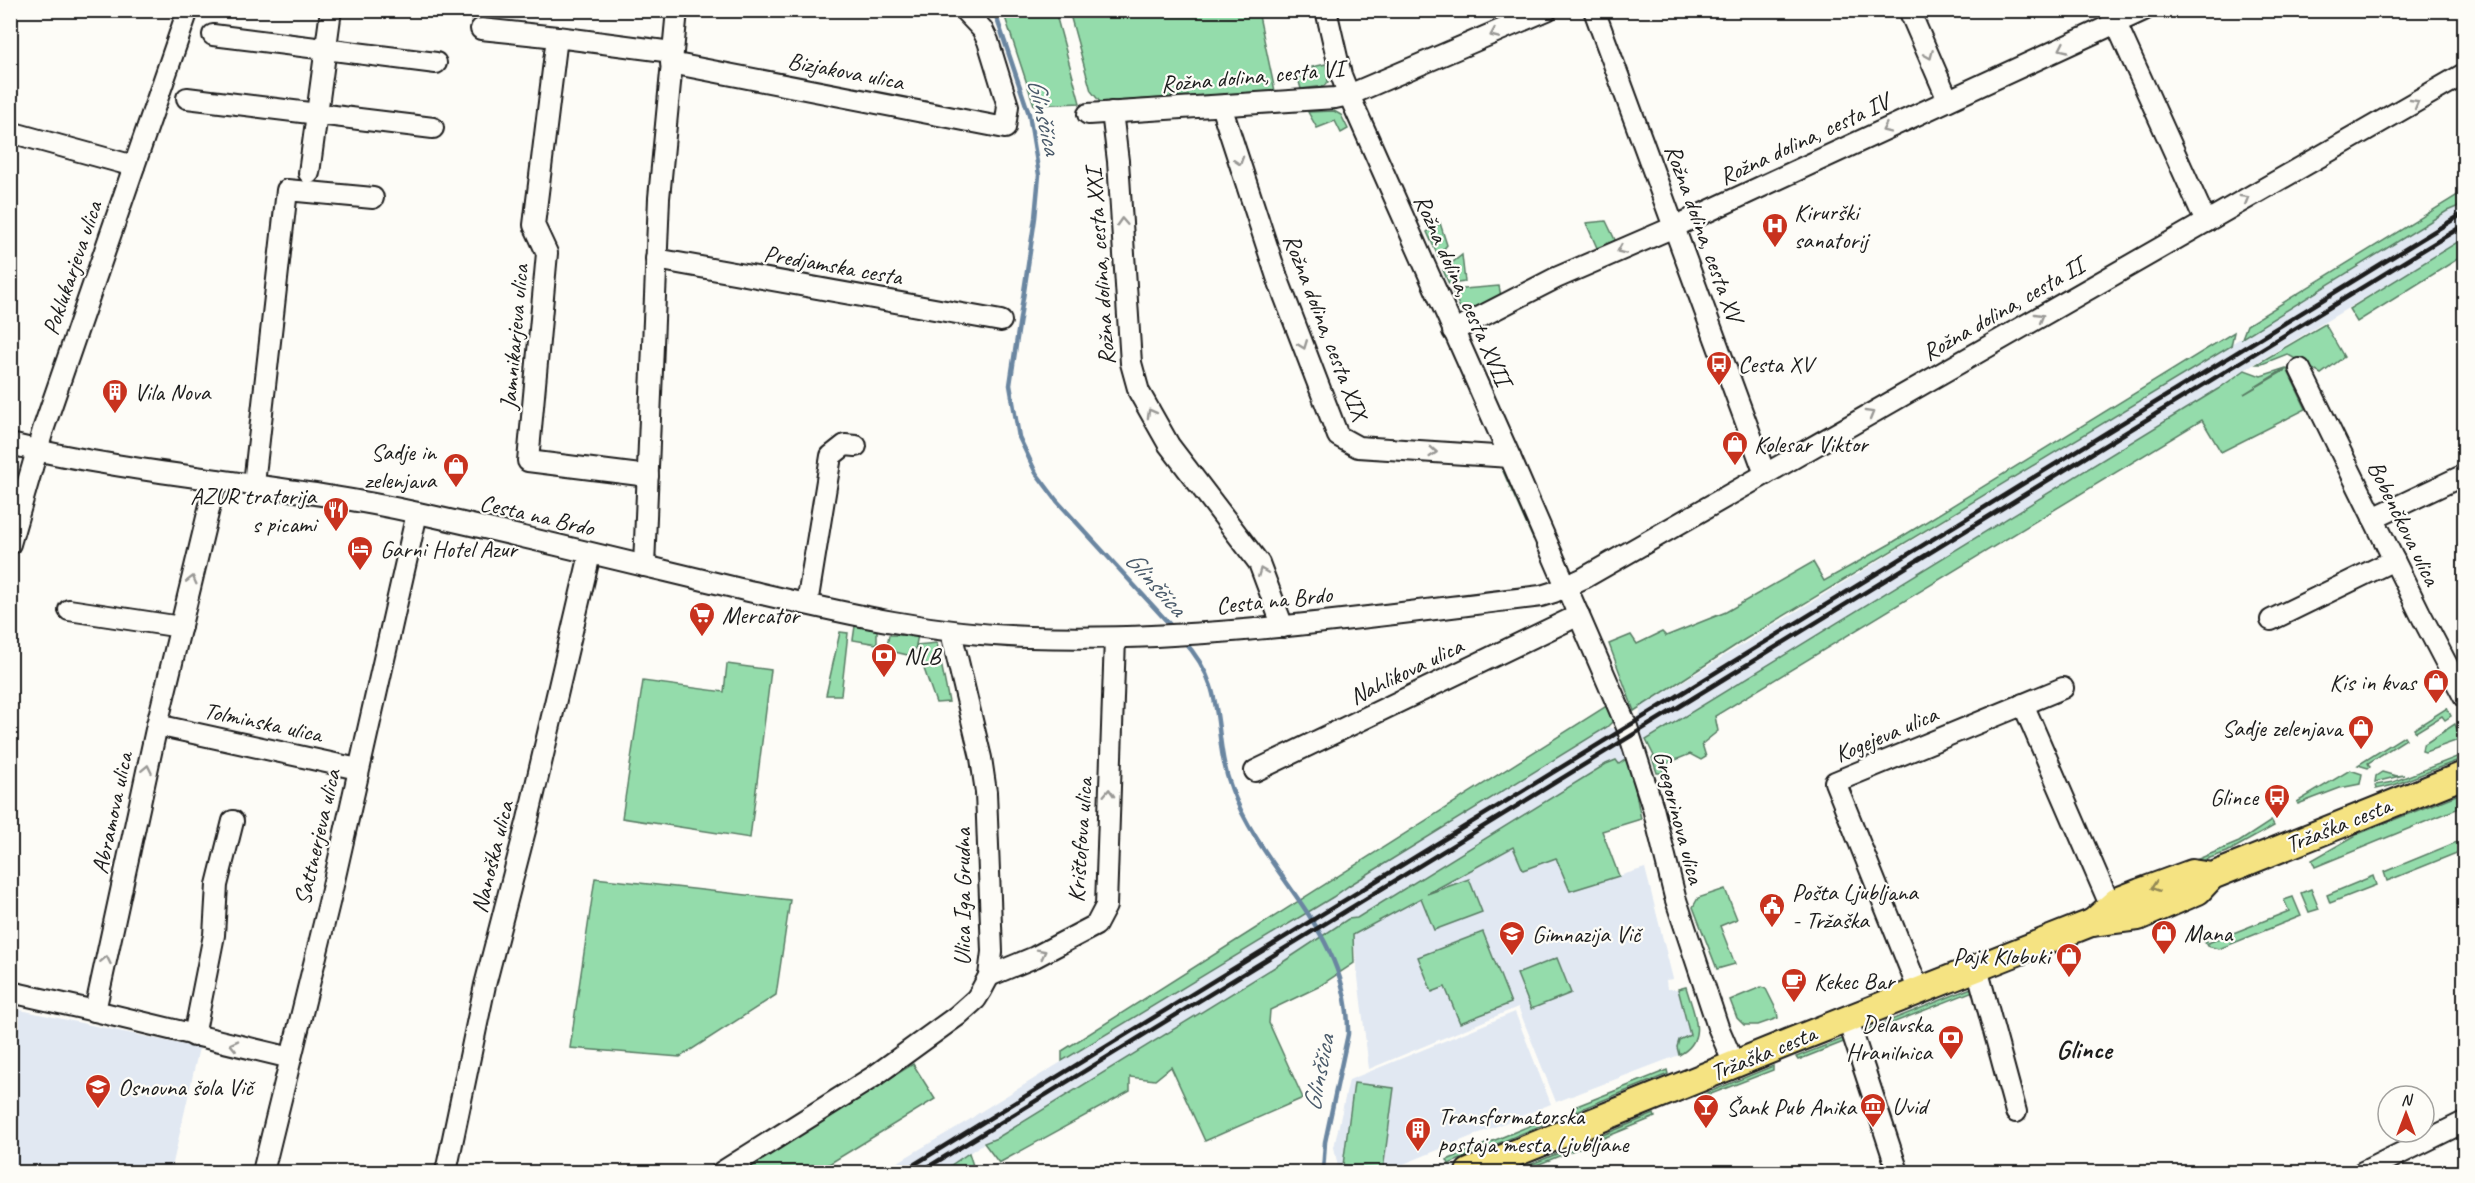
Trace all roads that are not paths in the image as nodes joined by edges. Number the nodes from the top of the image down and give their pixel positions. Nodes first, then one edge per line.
1 (188, 10) edge
2 (331, 10) edge
3 (677, 10) edge
4 (964, 10) edge
5 (1326, 10) edge
6 (1548, 10) edge
7 (1594, 10) edge
8 (1909, 10) edge
9 (2144, 10) edge
10 (2113, 17) edge
11 (481, 29) dead end
12 (213, 35) dead end
13 (557, 37) junction
14 (326, 50) junction
15 (671, 58) junction
16 (436, 63) dead end
17 (2464, 74) edge
18 (1349, 95) junction
19 (187, 98) dead end
20 (1948, 100) junction
21 (1221, 106) junction
22 (1112, 112) junction
23 (1089, 114) dead end
24 (317, 115) junction
25 (433, 128) dead end
26 (10, 132) edge
27 (134, 166) junction
28 (309, 173) dead end
29 (373, 198) dead end
30 (2206, 222) junction
31 (1674, 226) junction
32 (656, 259) junction
33 (1001, 321) dead end
34 (1453, 331) junction
35 (2300, 369) dead end
36 (10, 444) edge
37 (856, 446) dead end
38 (36, 450) junction
39 (1510, 457) junction
40 (1765, 474) junction
41 (2464, 475) edge
42 (648, 476) junction
43 (216, 480) junction
44 (254, 484) junction
45 (417, 513) junction
46 (2373, 518) junction
47 (10, 544) edge
48 (590, 554) junction
49 (2394, 560) junction
50 (644, 566) junction
51 (1566, 587) junction
52 (807, 604) junction
53 (69, 610) dead end
54 (1579, 615) junction
55 (2271, 620) dead end
56 (181, 627) junction
57 (1283, 627) junction
58 (951, 632) junction
59 (1115, 638) junction
60 (2063, 688) dead end
61 (2464, 697) edge
62 (2023, 704) junction
63 (157, 725) junction
64 (358, 770) junction
65 (1255, 771) dead end
66 (2464, 775) edge
67 (233, 821) dead end
68 (2212, 876) junction
69 (2111, 907) junction
70 (2091, 924) junction
71 (1977, 968) junction
72 (989, 976) junction
73 (1919, 991) junction
74 (15, 993) dead end
75 (95, 1011) junction
76 (1848, 1020) junction
77 (194, 1036) junction
78 (291, 1058) junction
79 (1734, 1064) junction
80 (2016, 1112) dead end
81 (2464, 1122) edge
82 (263, 1173) edge
83 (446, 1173) edge
84 (722, 1173) edge
85 (1469, 1173) edge
86 (1898, 1173) edge
87 (2363, 1173) edge

1 - 27 street, Poklukarjeva ulica
2 - 14 street
3 - 15 street
4 - 15 street, Bizjakova ulica
5 - 18 street, Rožna dolina, cesta XVII
6 -> 18 street, Rožna dolina, cesta VI
7 - 31 street, Rožna dolina, cesta XV
8 -> 20 street
9 - 10 street, Rožna dolina, cesta IV
10 -> 20 street, Rožna dolina, cesta IV
10 - 30 street
11 - 13 street
12 - 14 street
13 - 15 street
13 - 42 street, Jamnikarjeva ulica
14 - 16 street
14 - 24 street
15 - 32 street
30 -> 17 street, Rožna dolina, cesta II
18 - 21 street, Rožna dolina, cesta VI
18 - 34 street, Rožna dolina, cesta XVII
19 - 24 street
20 -> 31 street, Rožna dolina, cesta IV
21 - 22 street, Rožna dolina, cesta VI
21 -> 39 street, Rožna dolina, cesta XIX
22 - 23 street, Rožna dolina, cesta VI
57 -> 22 street, Rožna dolina, cesta XXI
24 - 25 street
24 - 28 street
26 - 27 street
27 - 38 street, Poklukarjeva ulica
29 - 44 street
40 -> 30 street, Rožna dolina, cesta II
31 -> 34 street, Rožna dolina, cesta IV
31 - 40 street, Rožna dolina, cesta XV
32 - 33 street, Predjamska cesta
32 - 42 street
34 - 39 street, Rožna dolina, cesta XVII
35 - 46 street, Bobenčkova ulica
36 - 38 street, Cesta na Brdo
37 - 52 street
38 - 43 street, Cesta na Brdo
38 - 47 street, Poklukarjeva ulica
39 - 51 street, Rožna dolina, cesta XVII
40 - 51 street, Rožna dolina, cesta II
41 - 46 street
42 - 50 street
43 - 44 street, Cesta na Brdo
56 -> 43 street, Abramova ulica
44 - 45 street, Cesta na Brdo
45 - 48 street, Cesta na Brdo
45 - 64 street, Sattnerjeva ulica
46 - 49 street, Bobenčkova ulica
48 - 50 street, Cesta na Brdo
48 - 83 street, Nanoška ulica
49 - 55 street
49 - 61 street, Bobenčkova ulica
50 - 52 street, Cesta na Brdo
51 - 54 street, Gregorinova ulica
51 - 57 street, Cesta na Brdo
52 - 58 street, Cesta na Brdo
53 - 56 street
54 - 65 street, Nahlikova ulica
54 - 79 street, Gregorinova ulica
56 - 63 street, Abramova ulica
57 - 59 street, Cesta na Brdo
58 - 59 street, Cesta na Brdo
58 - 72 street, Ulica Iga Grudna
72 -> 59 street, Krištofova ulica
60 - 62 street, Kogejeva ulica
62 - 69 street
62 - 73 street, Kogejeva ulica
63 - 64 street, Tolminska ulica
75 -> 63 street, Abramova ulica
64 - 78 street, Sattnerjeva ulica
66 - 68 main road, Tržaška cesta
67 - 77 street
68 -> 69 main road, Tržaška cesta
68 - 70 main road, Tržaška cesta
69 - 70 main road, Tržaška cesta
70 - 71 main road, Tržaška cesta
71 - 73 main road, Tržaška cesta
71 - 80 street
72 - 84 street, Ulica Iga Grudna
73 - 76 main road, Tržaška cesta
74 - 75 street
75 - 77 street
76 - 79 main road, Tržaška cesta
76 - 86 street
78 -> 77 street
78 - 82 street, Sattnerjeva ulica
79 - 85 main road, Tržaška cesta
81 - 87 street

